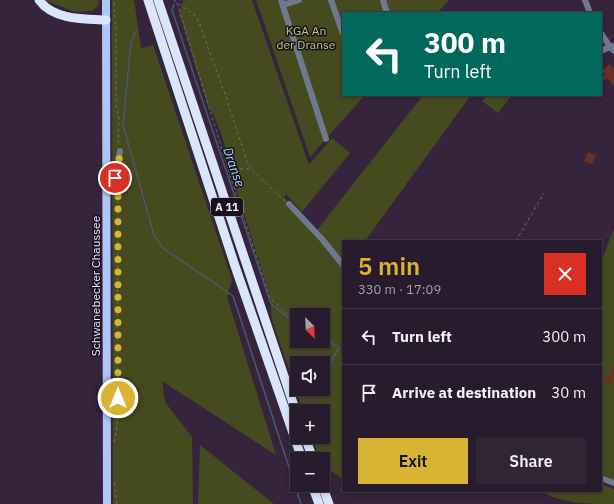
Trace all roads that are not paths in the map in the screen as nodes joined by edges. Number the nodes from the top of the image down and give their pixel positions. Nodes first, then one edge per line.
1 (39, 0) edge
2 (148, 0) edge
3 (158, 0) edge
4 (299, 0) edge
5 (331, 0) edge
6 (383, 0) edge
7 (585, 0) edge
8 (106, 1) edge
9 (282, 3) edge
10 (387, 12) edge
11 (590, 12) edge
12 (106, 20) junction
13 (342, 31) edge
14 (602, 35) edge
15 (613, 48) edge
16 (602, 51) edge
17 (326, 139) dead end
18 (120, 153) road end
19 (106, 190) junction
20 (289, 204) road end
21 (342, 264) edge
22 (294, 404) edge
23 (300, 452) edge
24 (602, 478) edge
25 (614, 483) edge
26 (315, 492) edge
27 (325, 492) edge
28 (107, 504) edge
29 (319, 504) edge
30 (329, 504) edge

1 - 12 highway
2 - 23 highway, A 11
3 - 22 highway, A 11
4 - 9 street
5 - 13 street
6 - 10 street
7 - 11 street
8 - 12 main road, Schwanebecker Chaussee
9 - 17 street
12 - 19 main road, Schwanebecker Chaussee
14 - 15 street
15 - 16 street
18 - 19 street
19 - 28 main road, Schwanebecker Chaussee
20 - 21 street
24 - 25 street
26 - 29 highway
27 - 30 highway

